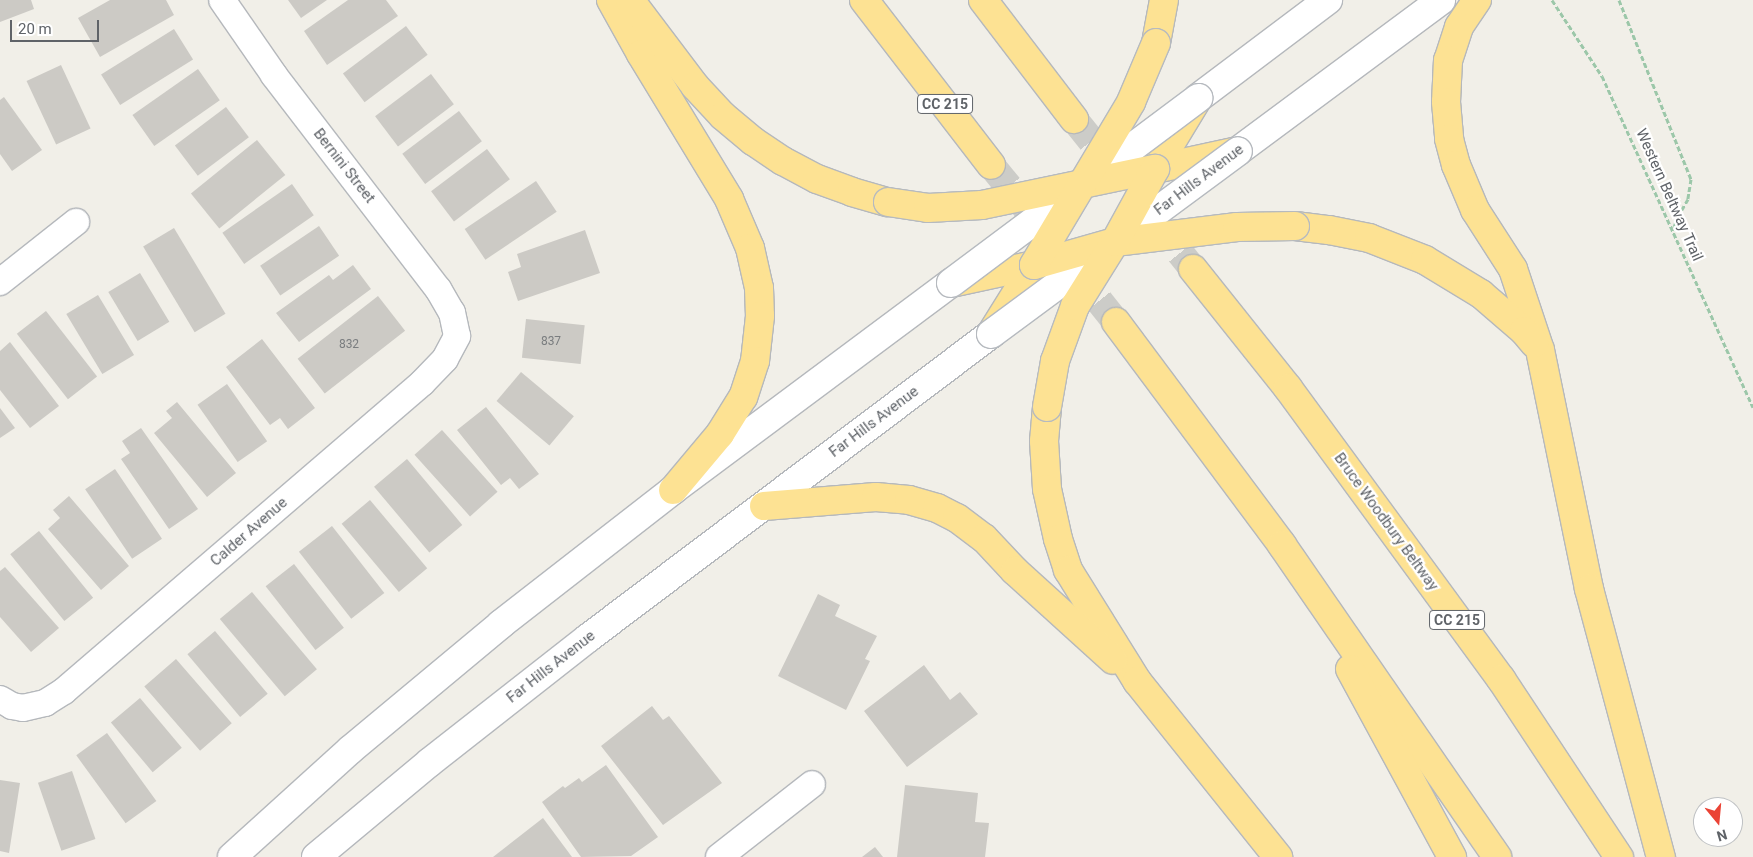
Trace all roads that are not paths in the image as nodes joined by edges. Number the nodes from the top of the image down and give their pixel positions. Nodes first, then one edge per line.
1 (222, 0) edge
2 (612, 0) edge
3 (630, 0) edge
4 (864, 0) edge
5 (983, 0) edge
6 (1164, 0) edge
7 (1328, 0) edge
8 (1441, 0) edge
9 (1477, 0) edge
10 (1198, 98) junction
11 (1074, 119) tunnel mouth
12 (1238, 151) junction
13 (991, 164) tunnel mouth
14 (1155, 169) junction
15 (1082, 185) junction
16 (76, 222) dead end
17 (1115, 242) junction
18 (1034, 265) junction
19 (1194, 269) tunnel mouth
20 (0, 282) edge
21 (951, 283) junction
22 (1116, 322) tunnel mouth
23 (991, 334) junction
24 (457, 336) joint
25 (1540, 350) junction
26 (673, 490) junction
27 (764, 506) junction
28 (1282, 545) junction
29 (1137, 681) junction
30 (12, 704) edge
31 (812, 784) dead end
32 (232, 857) edge
33 (316, 857) edge
34 (719, 857) edge
35 (1278, 857) edge
36 (1452, 857) edge
37 (1497, 857) edge
38 (1619, 857) edge
39 (1662, 857) edge

1 - 24 street, Bernini Street
2 - 26 highway
3 - 15 highway, bridge
4 - 13 highway, CC 215
5 - 11 highway
6 - 15 highway, bridge
7 - 10 main road
8 - 12 main road, Far Hills Avenue
9 - 25 highway
10 - 14 highway, bridge
10 - 15 main road, bridge
12 - 14 highway, bridge
12 - 17 main road, Far Hills Avenue, bridge
14 - 15 highway, bridge
14 - 17 highway, bridge
15 - 18 highway, bridge
15 - 21 main road, bridge
16 - 20 street
17 - 18 highway, bridge
17 - 23 main road, Far Hills Avenue, bridge
17 - 25 highway, bridge
17 - 29 highway, bridge
18 - 21 highway, bridge
18 - 23 highway, bridge
19 - 38 highway, Bruce Woodbury Beltway / CC 215
21 - 26 main road
22 - 28 highway
23 - 27 main road, Far Hills Avenue
24 - 30 street, Calder Avenue
25 - 39 highway
26 - 32 main road
27 - 29 highway
27 - 33 main road, Far Hills Avenue
28 - 36 highway
28 - 37 highway
29 - 35 highway
31 - 34 street

